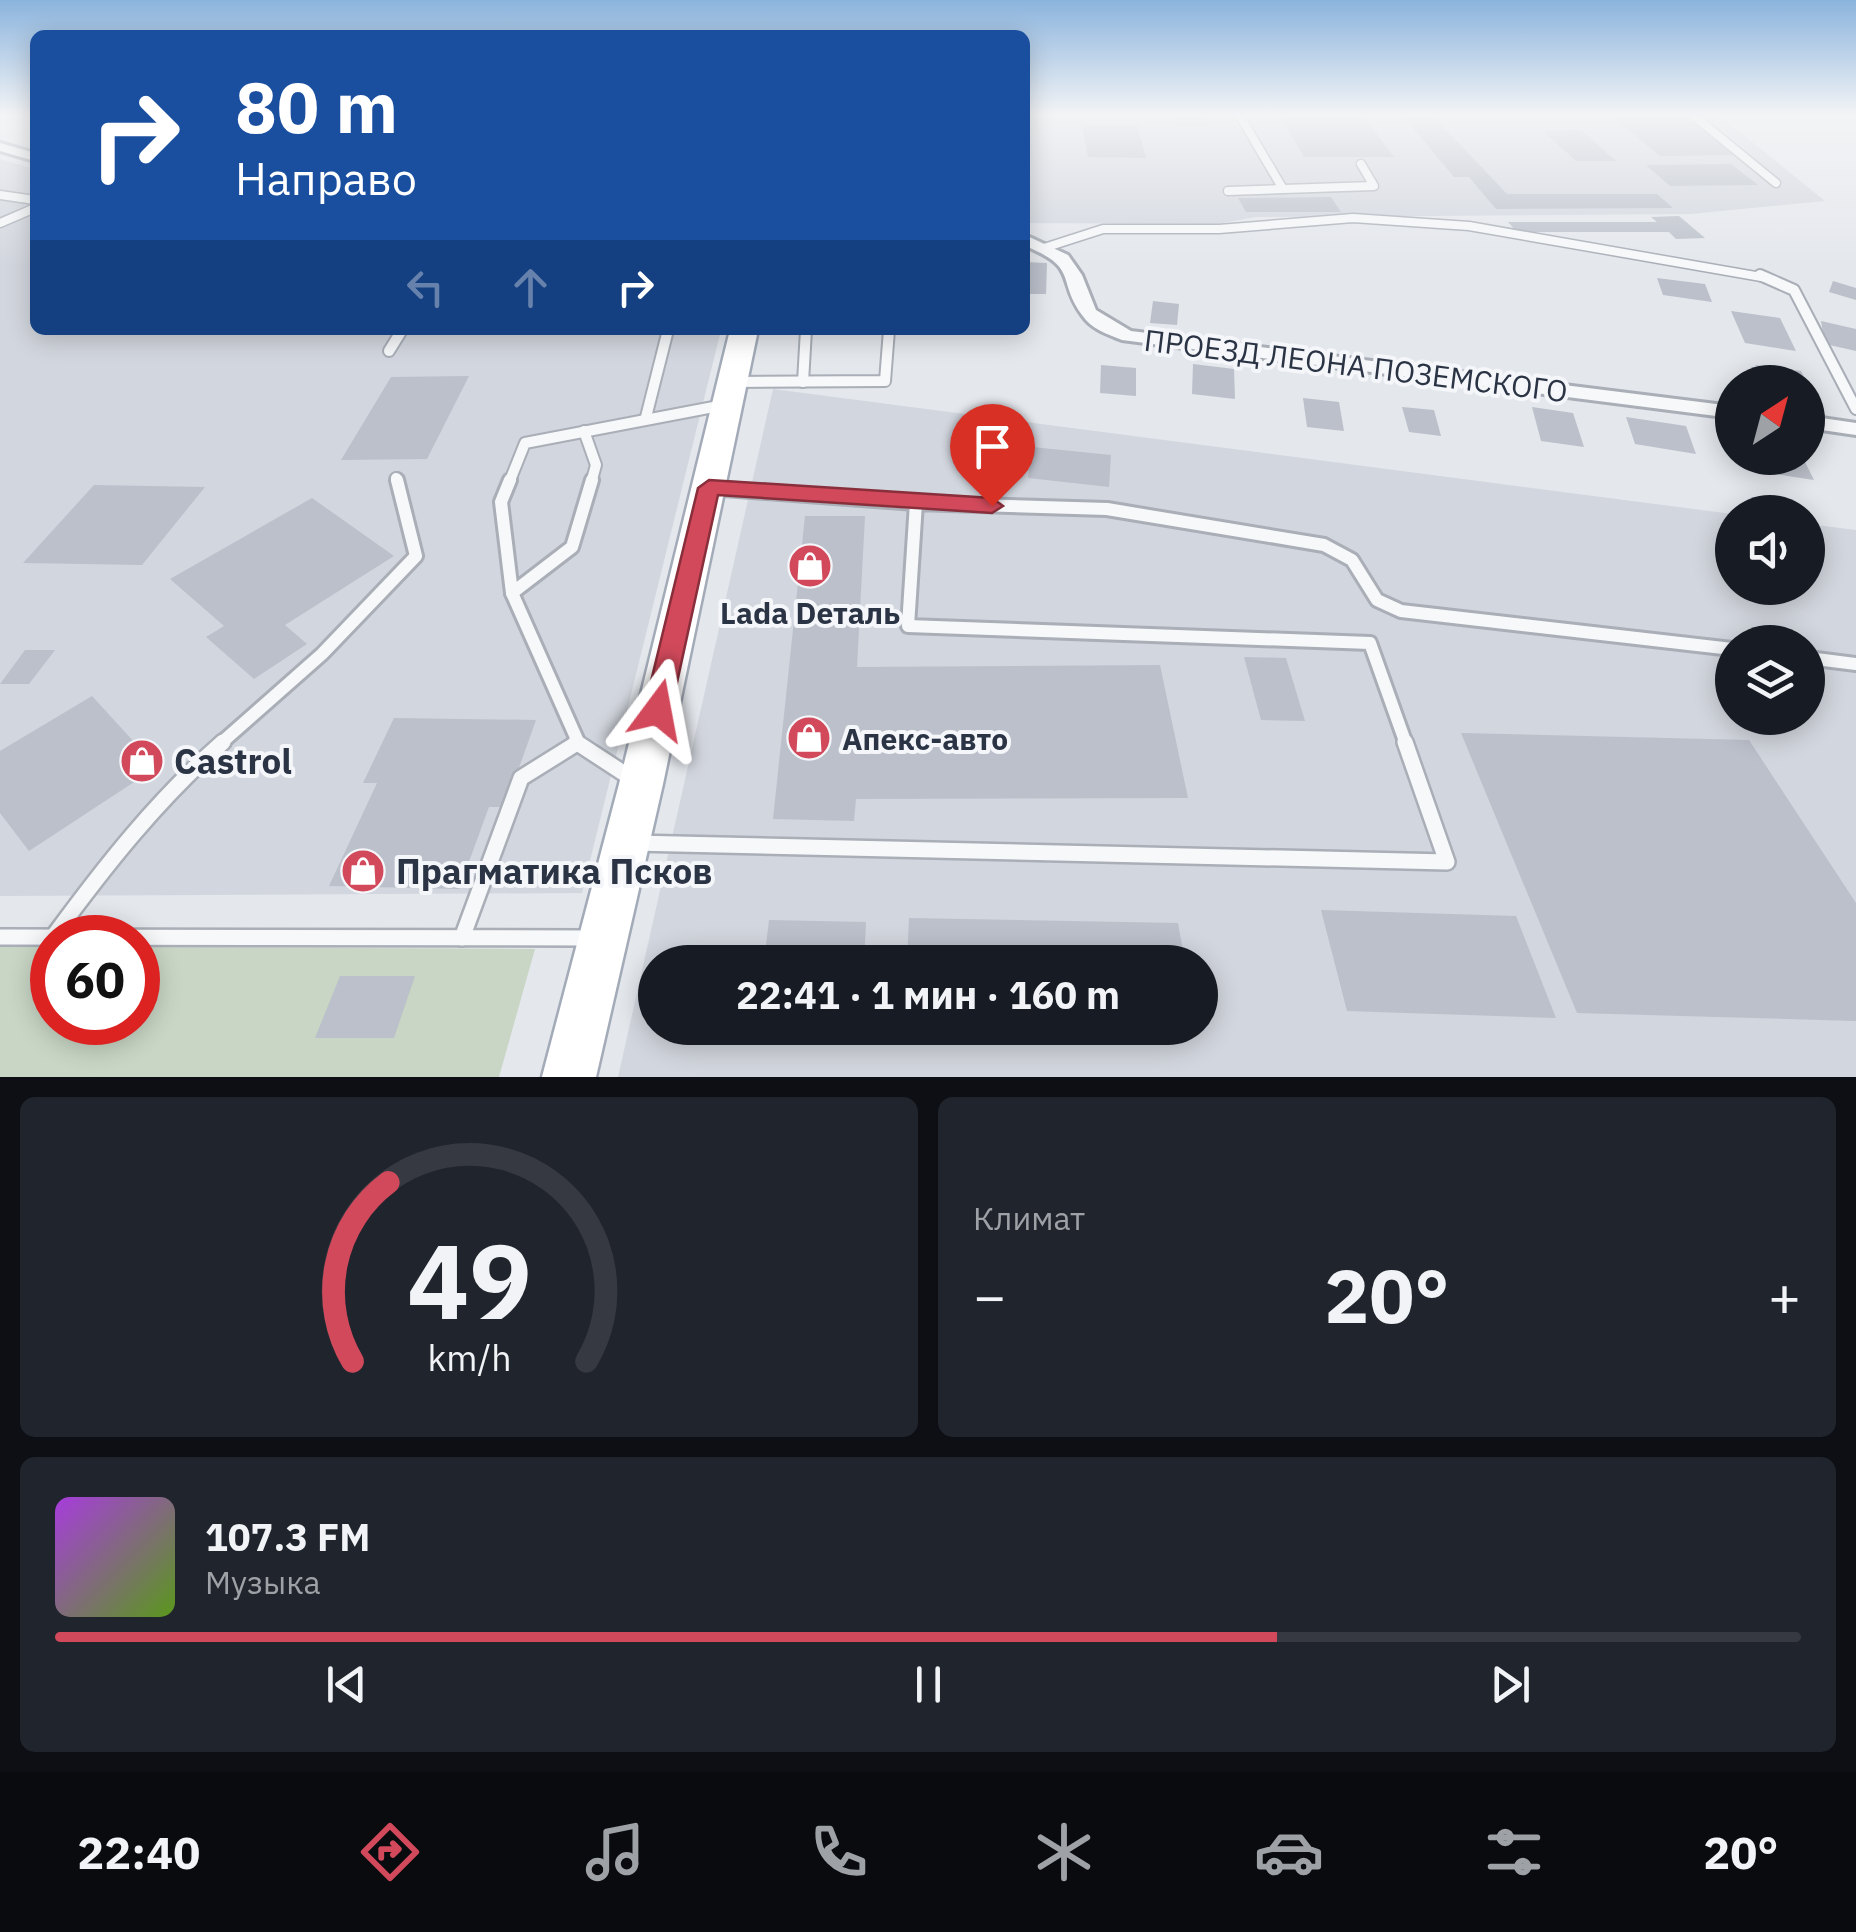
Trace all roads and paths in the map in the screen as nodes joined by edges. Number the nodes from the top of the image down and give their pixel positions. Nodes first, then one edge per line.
1 (1270, 166) edge
2 (1362, 166) edge
3 (1756, 166) edge
4 (1776, 183) dead end
5 (1284, 189) junction
6 (1228, 191) dead end
7 (0, 195) edge
8 (30, 199) edge
9 (30, 210) edge
10 (0, 223) edge
11 (1030, 242) edge
12 (1044, 248) junction
13 (399, 335) edge
14 (667, 335) edge
15 (747, 335) edge
16 (806, 335) edge
17 (889, 335) edge
18 (389, 351) dead end
19 (803, 382) junction
20 (731, 393) junction
21 (1856, 409) edge
22 (1715, 410) edge
23 (646, 417) junction
24 (1825, 424) edge
25 (1856, 429) edge
26 (584, 430) junction
27 (396, 478) dead end
28 (709, 488) junction
29 (916, 503) junction
30 (512, 593) junction
31 (1715, 648) edge
32 (1825, 660) edge
33 (1856, 664) edge
34 (577, 744) junction
35 (641, 784) junction
36 (626, 843) junction
37 (68, 915) edge
38 (30, 936) edge
39 (0, 937) edge
40 (160, 937) edge
41 (462, 938) junction
42 (604, 938) junction
43 (569, 1077) edge

1 - 5 lane
2 - 5 lane
3 - 4 lane
5 - 6 lane
7 - 8 lane
9 - 10 lane
11 - 12 street, ПРОЕЗД ЛЕОНА ПОЗЕМСКОГО
12 - 21 lane
12 - 22 street, ПРОЕЗД ЛЕОНА ПОЗЕМСКОГО
13 - 18 lane
14 - 23 lane
15 - 20 main road
16 - 19 lane
17 - 19 lane
19 - 20 lane
20 - 23 lane
20 - 28 main road
23 - 26 lane
24 - 25 street
26 - 30 lane
26 - 30 lane
27 - 37 lane
28 - 29 lane
28 - 35 main road
29 - 31 lane
29 - 36 lane
30 - 34 lane
32 - 33 lane
34 - 35 lane
34 - 41 lane
35 - 36 main road
36 - 42 main road
38 - 39 lane
40 - 41 lane
41 - 42 lane
42 - 43 main road

